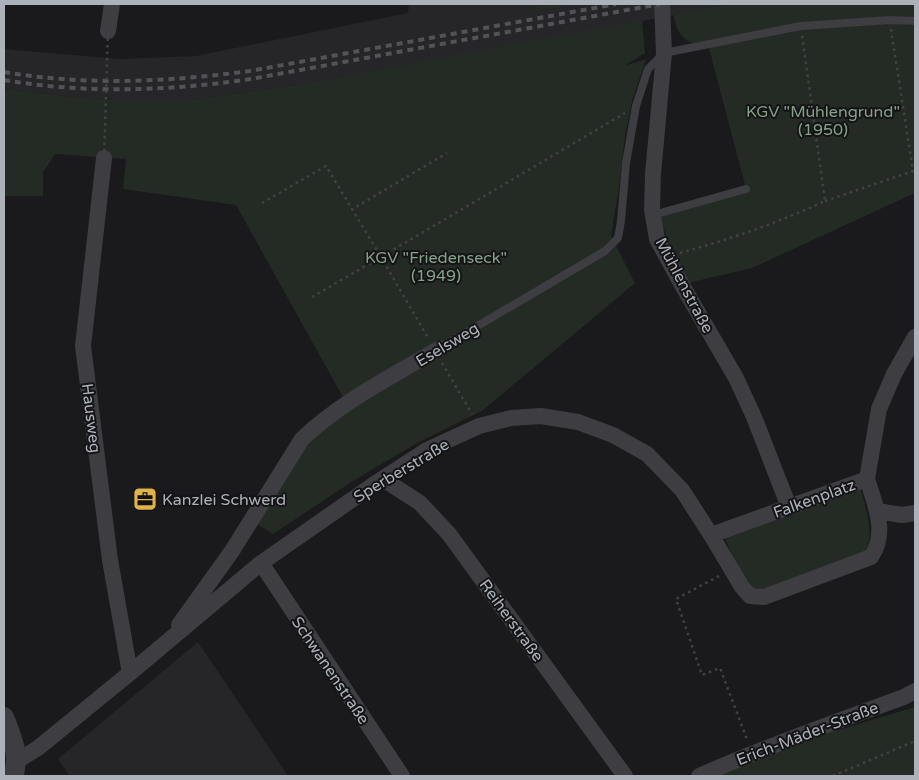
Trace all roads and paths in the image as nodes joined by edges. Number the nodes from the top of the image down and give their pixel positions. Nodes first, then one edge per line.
1 (112, 4) edge
2 (663, 11) edge
3 (890, 20) junction
4 (915, 21) edge
5 (801, 26) junction
6 (108, 31) joint
7 (664, 53) junction
8 (636, 106) junction
9 (447, 153) dead end
10 (104, 158) joint
11 (914, 170) edge
12 (746, 189) dead end
13 (825, 201) junction
14 (262, 203) dead end
15 (352, 210) junction
16 (653, 215) junction
17 (381, 257) junction
18 (667, 257) junction
19 (312, 297) dead end
20 (915, 337) edge
21 (440, 348) joint
22 (383, 479) junction
23 (867, 479) junction
24 (789, 507) junction
25 (877, 510) junction
26 (915, 513) edge
27 (711, 535) junction
28 (261, 563) junction
29 (731, 569) junction
30 (165, 645) junction
31 (130, 673) junction
32 (915, 690) edge
33 (4, 717) edge
34 (915, 741) edge
35 (752, 753) junction
36 (15, 769) edge
37 (402, 776) edge
38 (625, 776) edge
39 (699, 776) edge
40 (833, 776) edge

1 - 6 street
2 - 7 street, Mühlenstraße
3 - 4 lane
3 - 5 lane
3 - 11 path
5 - 7 lane
5 - 13 path
6 - 10 path, bridge
7 - 8 lane, Eselsweg
7 - 16 street, Mühlenstraße
8 - 17 path
8 - 21 lane, Eselsweg
9 - 15 path
10 - 31 street, Hausweg
11 - 13 path
12 - 16 lane
13 - 18 path
14 - 15 path
15 - 17 path
16 - 18 street, Mühlenstraße
17 - 19 path
18 - 24 street, Mühlenstraße
20 - 23 street
21 - 30 street, Eselsweg
22 - 27 street, Sperberstraße
22 - 28 street, Sperberstraße
22 - 38 street, Reiherstraße
23 - 24 street, Falkenplatz
23 - 25 street, Falkenplatz
24 - 27 street, Falkenplatz
25 - 26 street
25 - 29 street, Falkenplatz
27 - 29 street, Falkenplatz
28 - 30 street, Sperberstraße
28 - 37 street, Schwanenstraße
29 - 35 path
30 - 31 street, Sperberstraße
31 - 36 street
32 - 35 street, Erich-Mäder-Straße
33 - 36 street
34 - 40 path
35 - 39 street, Erich-Mäder-Straße

